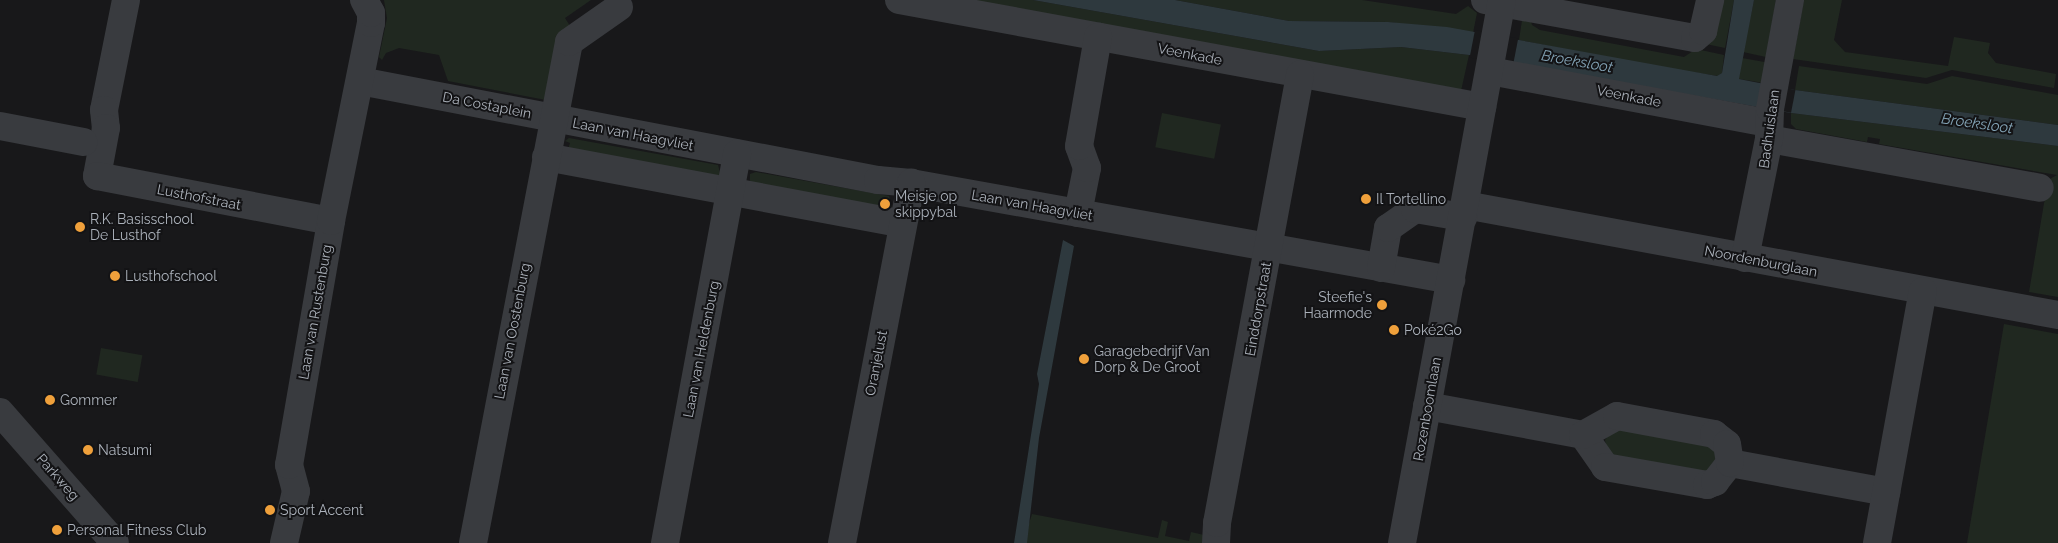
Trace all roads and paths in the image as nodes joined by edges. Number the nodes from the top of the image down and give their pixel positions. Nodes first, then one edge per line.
1 (126, 0) edge
2 (899, 0) edge
3 (1710, 0) edge
4 (1790, 0) edge
5 (366, 2) edge
6 (1497, 6) edge
7 (619, 7) dead end
8 (1098, 37) junction
9 (1490, 68) junction
10 (1300, 75) junction
11 (360, 81) junction
12 (1482, 108) junction
13 (1771, 114) junction
14 (554, 120) junction
15 (0, 126) edge
16 (93, 144) junction
17 (737, 154) junction
18 (546, 157) junction
19 (911, 183) junction
20 (2040, 188) dead end
21 (730, 193) junction
22 (1464, 211) junction
23 (1078, 213) junction
24 (331, 222) junction
25 (903, 224) junction
26 (1268, 248) junction
27 (1745, 258) junction
28 (1381, 268) junction
29 (1451, 280) junction
30 (1923, 291) junction
31 (2058, 315) edge
32 (1427, 406) junction
33 (0, 412) edge
34 (1583, 435) junction
35 (1730, 463) junction
36 (1886, 492) junction
37 (115, 543) edge
38 (284, 543) edge
39 (473, 543) edge
40 (664, 543) edge
41 (842, 543) edge
42 (1216, 543) edge
43 (1402, 543) edge
44 (1877, 543) edge

1 - 16 street
2 - 8 street, Veenkade
3 - 6 street
4 - 13 street, Badhuislaan
5 - 11 street
6 - 9 street, Rozenboomlaan
7 - 14 street
8 - 10 street, Veenkade
8 - 23 street
9 - 12 street, Rozenboomlaan
9 - 13 street, Veenkade
10 - 12 street, Veenkade
10 - 26 street, Einddorpstraat
11 - 14 street, Da Costaplein
11 - 24 street, Laan van Rustenburg
12 - 22 street, Rozenboomlaan
13 - 20 street, Veenkade
13 - 27 street, Badhuislaan
14 - 17 street, Laan van Haagvliet
14 - 18 street, Laan van Oostenburg
15 - 16 street
16 - 24 street, Lusthofstraat
17 - 19 street, Laan van Haagvliet
17 - 21 street, Laan van Heldenburg
18 - 21 street
18 - 39 street, Laan van Oostenburg
19 - 23 street, Laan van Haagvliet
19 - 25 street, Oranjelust
21 - 25 street
21 - 40 street, Laan van Heldenburg
22 - 27 street, Noordenburglaan
22 - 28 street
22 - 29 street, Rozenboomlaan
23 - 26 street, Laan van Haagvliet
24 - 38 street, Laan van Rustenburg
25 - 41 street, Oranjelust
26 - 28 street, Laan van Haagvliet
26 - 42 street, Einddorpstraat
27 - 30 street, Noordenburglaan
28 - 29 street, Laan van Haagvliet
29 - 32 street, Rozenboomlaan
30 - 31 street, Noordenburglaan
30 - 36 street
32 - 34 street
32 - 43 street, Rozenboomlaan
33 - 37 street, Parkweg
34 - 35 street
34 - 35 street
35 - 36 street
36 - 44 street

